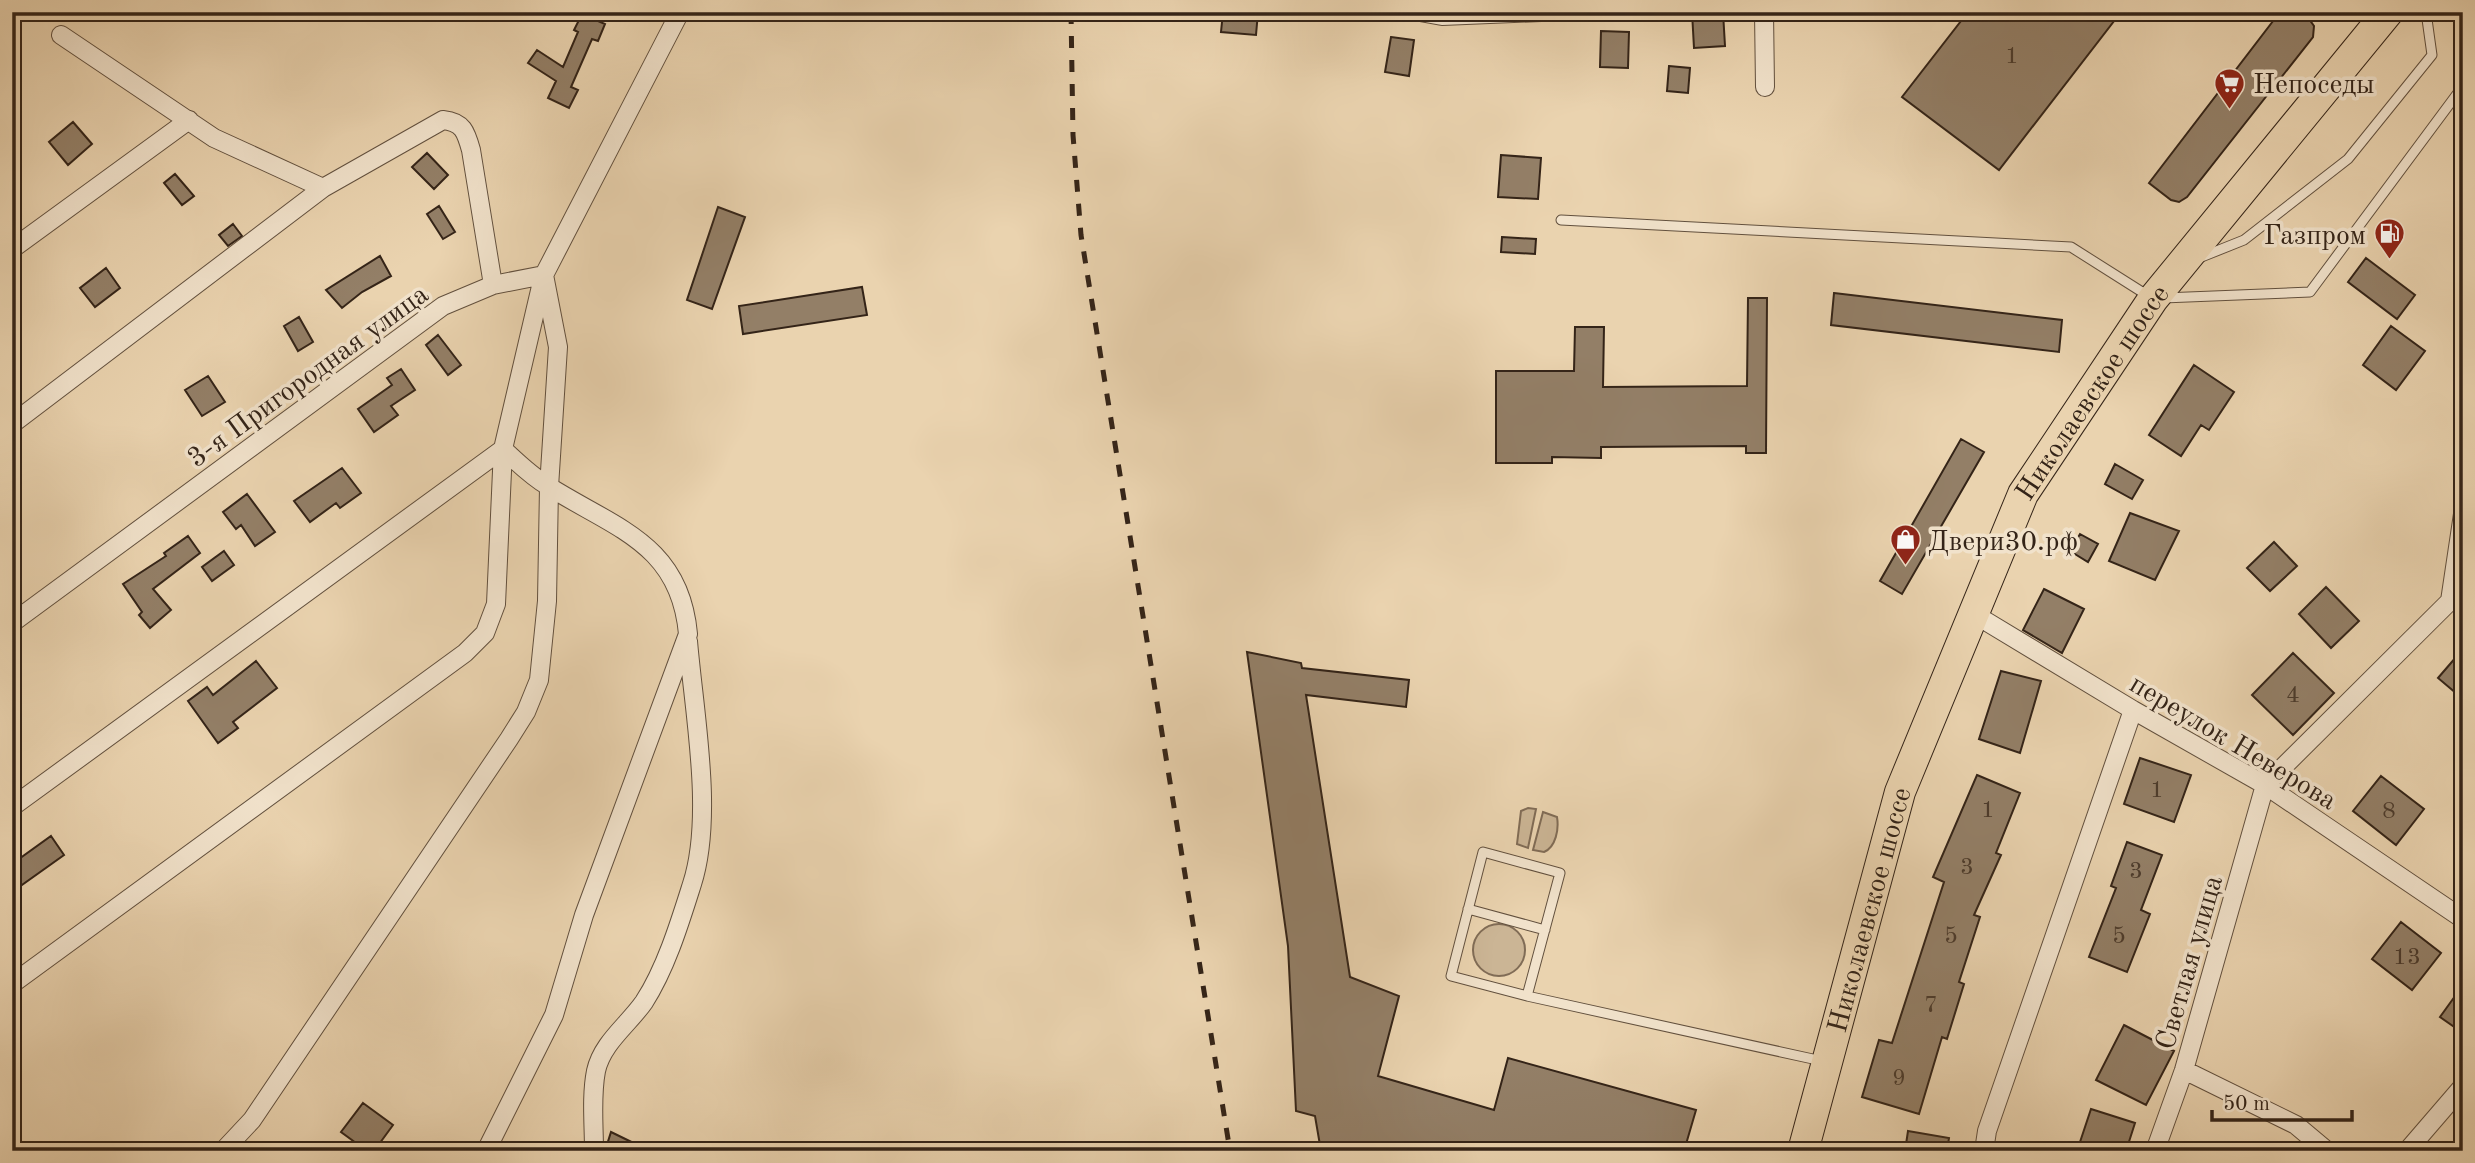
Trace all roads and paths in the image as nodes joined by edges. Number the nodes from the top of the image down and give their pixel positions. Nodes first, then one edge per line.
1 (680, 12) edge
2 (1420, 12) edge
3 (1541, 12) edge
4 (1764, 12) edge
5 (2388, 12) edge
6 (2426, 12) edge
7 (61, 35) dead end
8 (2463, 86) edge
9 (1765, 87) dead end
10 (189, 120) junction
11 (323, 188) junction
12 (1561, 220) dead end
13 (12, 249) edge
14 (2184, 264) junction
15 (544, 275) junction
16 (493, 285) junction
17 (2153, 299) junction
18 (12, 424) edge
19 (503, 449) junction
20 (549, 487) junction
21 (2463, 514) edge
22 (2456, 605) edge
23 (1974, 614) junction
24 (12, 623) edge
25 (688, 634) junction
26 (2133, 710) junction
27 (2265, 785) junction
28 (12, 807) edge
29 (1468, 909) junction
30 (2463, 919) edge
31 (1545, 930) junction
32 (12, 984) edge
33 (1527, 996) junction
34 (1828, 1062) junction
35 (2184, 1070) junction
36 (2463, 1086) edge
37 (223, 1151) edge
38 (486, 1151) edge
39 (594, 1151) edge
40 (1803, 1151) edge
41 (1984, 1151) edge
42 (2155, 1151) edge
43 (2327, 1151) edge
44 (2407, 1151) edge

1 - 15 street
2 - 3 street
4 - 9 street
5 - 14 main road, Николаевское шоссе
6 - 14 lane
7 - 10 street
8 - 17 lane
10 - 11 street
10 - 13 street
11 - 16 street
11 - 18 street
12 - 17 lane
14 - 17 main road, Николаевское шоссе
15 - 16 street, 3-я Пригородная улица
15 - 19 street
15 - 20 street
16 - 24 street, 3-я Пригородная улица
17 - 23 main road, Николаевское шоссе
19 - 20 street
19 - 28 street
19 - 32 street
20 - 25 street
20 - 37 street
21 - 22 street
22 - 27 street
23 - 26 street, переулок Неверова
23 - 34 main road, Николаевское шоссе
25 - 38 street
25 - 39 street
26 - 27 street, переулок Неверова
26 - 41 street
27 - 30 street, переулок Неверова
27 - 35 street, Светлая улица
29 - 31 lane
29 - 31 lane
29 - 33 lane
31 - 33 lane
33 - 34 lane
34 - 40 main road, Николаевское шоссе
35 - 42 street, Светлая улица
35 - 43 street
36 - 44 street

